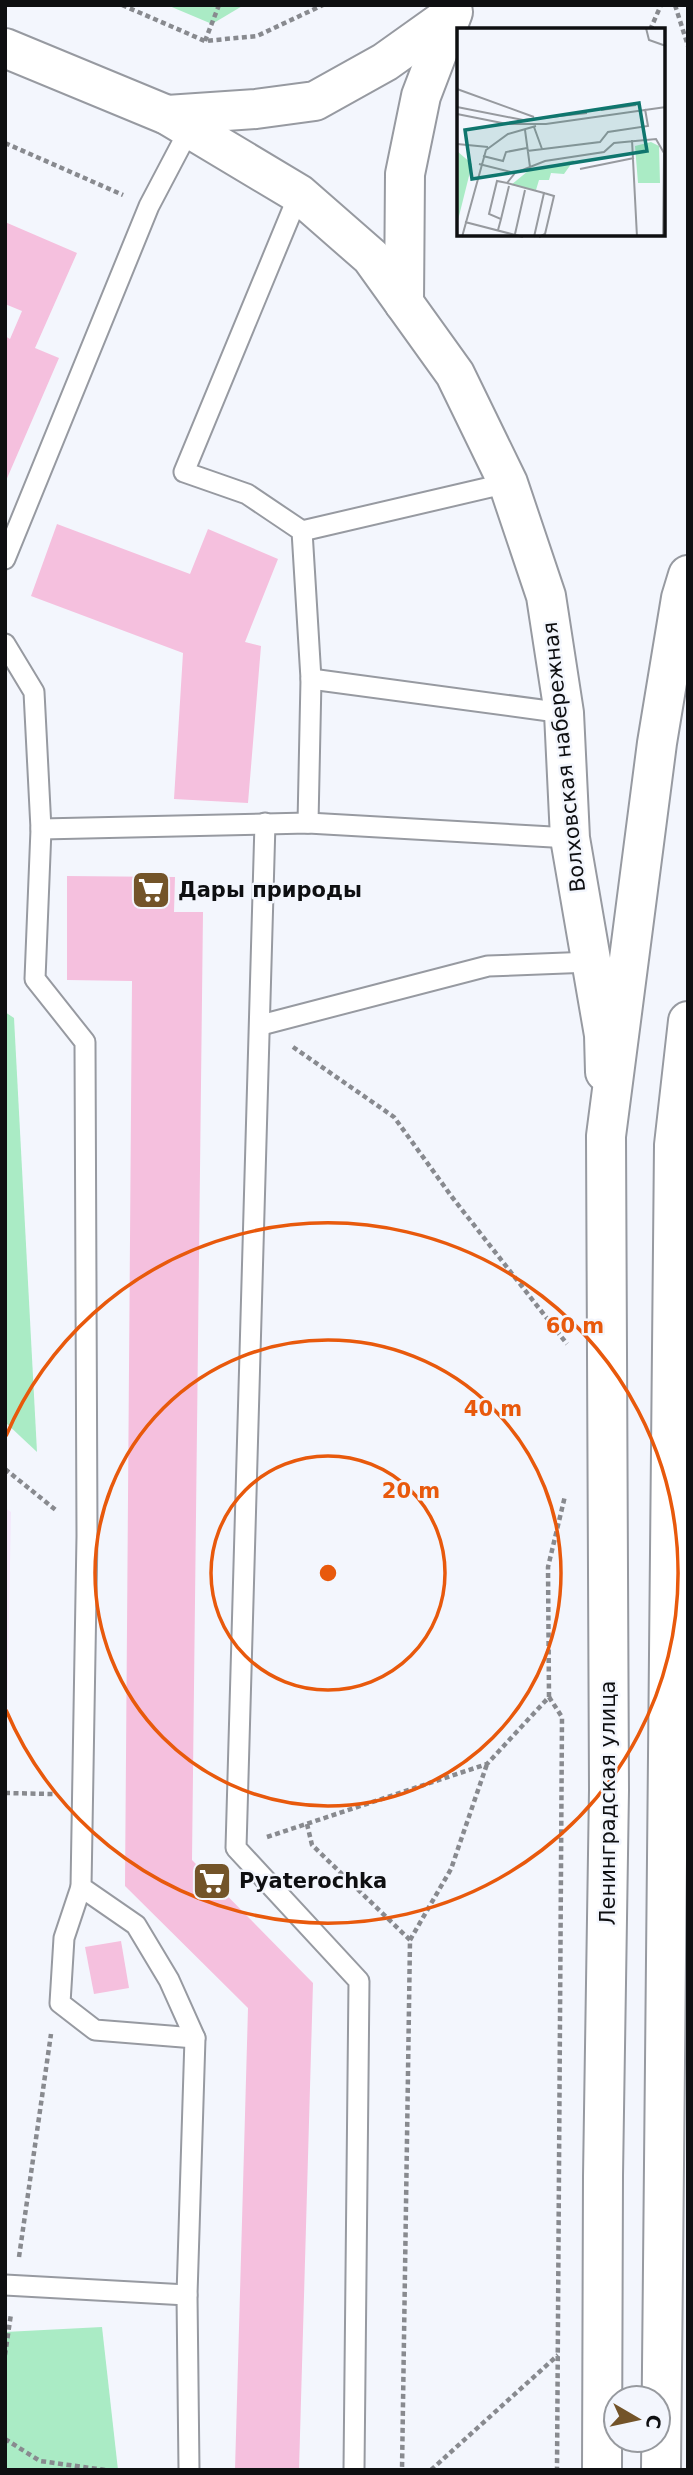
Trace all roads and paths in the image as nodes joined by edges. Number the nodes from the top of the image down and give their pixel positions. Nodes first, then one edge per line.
1 (122, 5) edge
2 (219, 5) edge
3 (323, 5) edge
4 (661, 5) edge
5 (674, 5) edge
6 (454, 10) edge
7 (651, 28) edge
8 (205, 41) junction
9 (688, 46) edge
10 (5, 48) edge
11 (178, 122) junction
12 (5, 143) edge
13 (299, 194) junction
14 (149, 206) junction
15 (404, 303) junction
16 (508, 483) junction
17 (302, 531) junction
18 (5, 559) edge
19 (688, 575) edge
20 (5, 644) edge
21 (311, 679) junction
22 (564, 713) junction
23 (308, 822) junction
24 (265, 823) junction
25 (41, 829) junction
26 (570, 838) junction
27 (591, 962) junction
28 (688, 1021) edge
29 (261, 1025) junction
30 (688, 1107) edge
31 (606, 1136) junction
32 (674, 1145) junction
33 (567, 1357) dead end
34 (5, 1469) edge
35 (565, 1486) dead end
36 (87, 1536) junction
37 (549, 1697) junction
38 (487, 1764) junction
39 (5, 1793) edge
40 (82, 1794) junction
41 (307, 1824) junction
42 (236, 1848) junction
43 (81, 1887) junction
44 (410, 1940) junction
45 (60, 2003) junction
46 (195, 2038) junction
47 (10, 2285) edge
48 (187, 2295) junction
49 (5, 2355) edge
50 (558, 2355) junction
51 (5, 2439) edge
52 (105, 2470) edge
53 (189, 2470) edge
54 (354, 2470) edge
55 (402, 2470) edge
56 (431, 2470) edge
57 (557, 2470) edge
58 (602, 2470) edge
59 (661, 2470) edge

1 - 8 path
2 - 8 path
3 - 8 path
4 - 7 path
5 - 9 path
6 - 11 main road
6 - 15 main road
10 - 11 main road, Волховская набережная
11 - 13 main road, Волховская набережная
11 - 14 lane
12 - 14 path
13 - 15 main road, Волховская набережная
13 - 17 lane
14 - 18 lane
15 - 16 main road, Волховская набережная
16 - 17 lane
16 - 22 main road, Волховская набережная
17 - 21 lane
19 - 31 main road
20 - 25 lane
21 - 22 lane
21 - 23 lane
22 - 26 main road, Волховская набережная
23 - 24 lane
23 - 26 lane
24 - 25 lane
24 - 29 lane
25 - 36 lane
26 - 27 main road, Волховская набережная
27 - 29 lane
27 - 31 main road, Волховская набережная
28 - 32 main road
29 - 33 path
29 - 42 lane
30 - 32 main road
31 - 58 main road, Ленинградская улица
32 - 59 main road
34 - 36 path
35 - 37 path
36 - 40 lane
37 - 38 path
37 - 50 path
38 - 41 path
38 - 44 path
39 - 40 path
40 - 43 lane
41 - 42 path
41 - 44 path
42 - 54 lane
43 - 45 lane
43 - 46 lane
44 - 55 path
45 - 46 lane
45 - 47 path
46 - 48 lane
47 - 48 lane
47 - 49 path
48 - 53 lane
50 - 56 path
50 - 57 path
51 - 52 path

